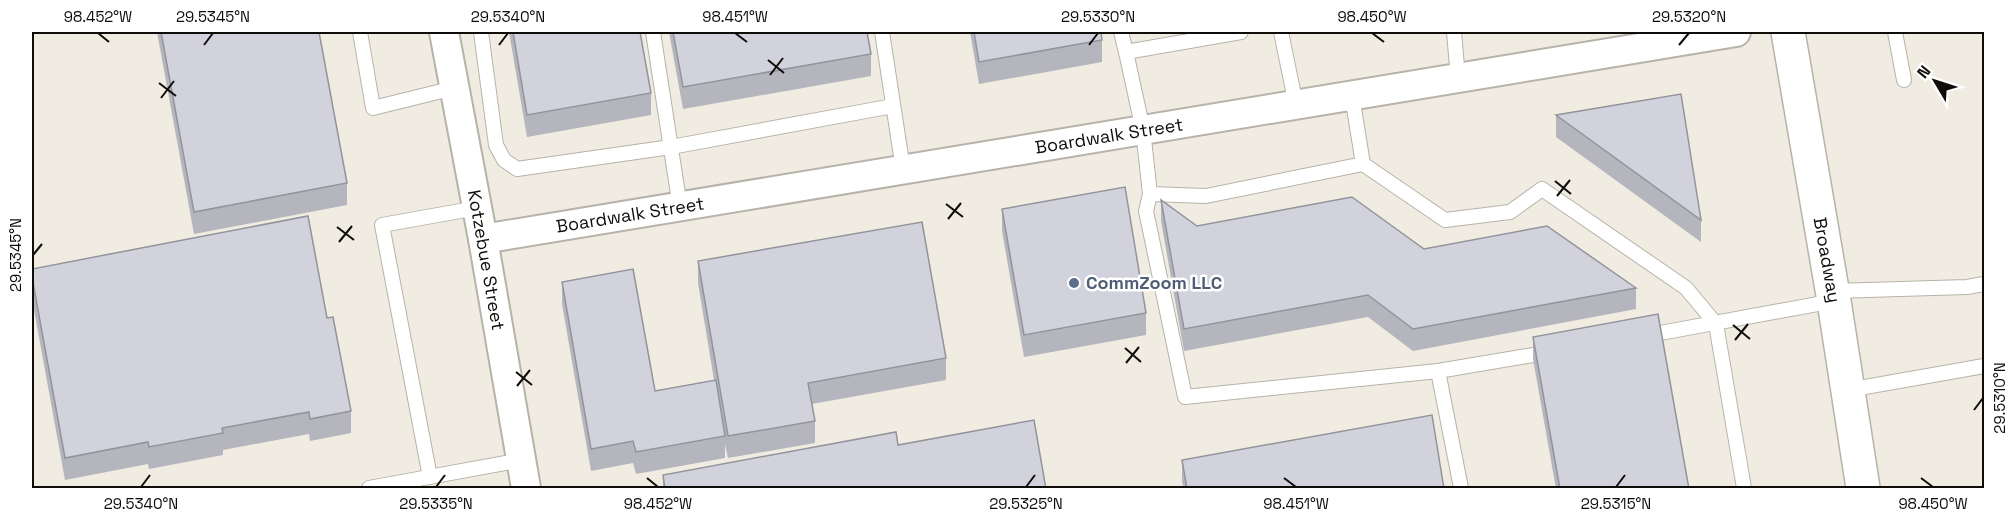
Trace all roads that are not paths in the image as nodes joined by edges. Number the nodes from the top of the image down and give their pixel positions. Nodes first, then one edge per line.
1 (360, 32) edge
2 (444, 32) edge
3 (481, 32) edge
4 (653, 32) edge
5 (882, 32) edge
6 (1121, 32) edge
7 (1241, 32) edge
8 (1281, 32) edge
9 (1454, 32) edge
10 (1736, 32) edge
11 (1788, 32) edge
12 (1895, 32) edge
13 (1125, 52) junction
14 (1458, 78) junction
15 (1904, 80) dead end
16 (454, 88) junction
17 (1352, 96) junction
18 (1296, 105) junction
19 (893, 106) junction
20 (1143, 130) junction
21 (671, 147) junction
22 (1363, 164) junction
23 (903, 170) junction
24 (1150, 194) junction
25 (680, 207) junction
26 (477, 208) junction
27 (483, 239) junction
28 (1984, 284) edge
29 (1833, 296) junction
30 (1716, 324) junction
31 (1635, 338) edge
32 (1565, 349) edge
33 (1984, 366) edge
34 (1438, 371) junction
35 (1848, 390) junction
36 (521, 460) junction
37 (430, 477) junction
38 (369, 489) edge
39 (526, 489) edge
40 (1461, 489) edge
41 (1744, 489) edge
42 (1863, 489) edge

1 - 16 lane
2 - 16 street, Kotzebue Street
3 - 21 lane
4 - 21 lane
5 - 19 lane
6 - 13 lane
7 - 13 lane
8 - 18 lane
9 - 14 lane
10 - 14 street, Boardwalk Street
11 - 29 main road, Broadway
12 - 15 lane
13 - 20 lane
14 - 17 street, Boardwalk Street
16 - 26 street, Kotzebue Street
17 - 18 street, Boardwalk Street
17 - 22 lane
18 - 20 street, Boardwalk Street
19 - 21 lane
19 - 23 lane
20 - 23 street, Boardwalk Street
20 - 24 lane
21 - 25 lane
22 - 24 lane
22 - 30 lane
23 - 25 street, Boardwalk Street
24 - 34 lane
25 - 27 street, Boardwalk Street
26 - 27 street, Kotzebue Street
26 - 37 lane
27 - 36 street, Kotzebue Street
28 - 29 lane
29 - 30 lane
29 - 35 main road, Broadway
30 - 31 lane
30 - 41 lane
32 - 34 lane
33 - 35 lane
34 - 40 lane
35 - 42 main road, Broadway
36 - 37 lane
36 - 39 street, Kotzebue Street
37 - 38 lane

